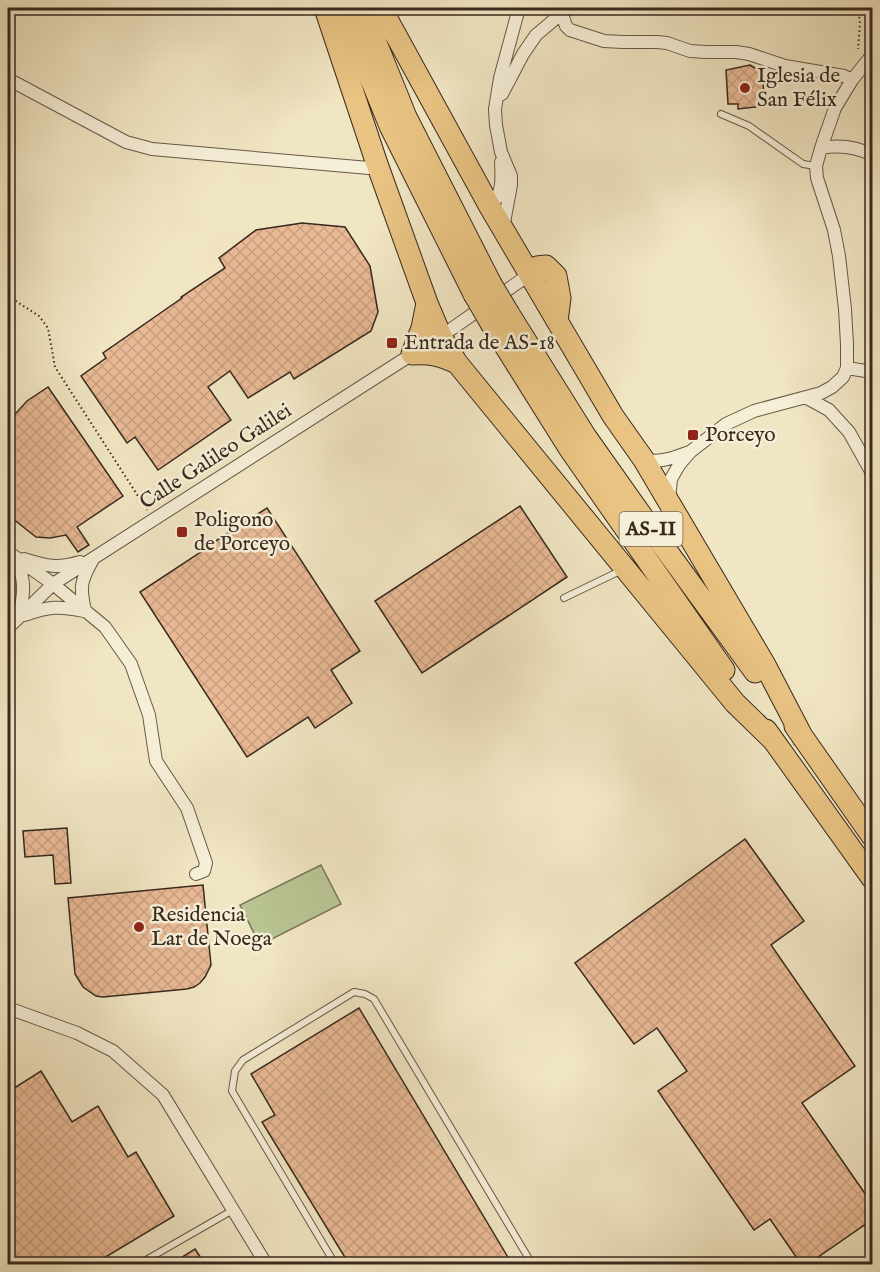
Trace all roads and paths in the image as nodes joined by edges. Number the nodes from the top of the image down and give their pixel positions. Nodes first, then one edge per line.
1 (325, 8) edge
2 (342, 8) edge
3 (362, 8) edge
4 (381, 8) edge
5 (519, 8) edge
6 (858, 8) edge
7 (564, 9) edge
8 (873, 55) edge
9 (8, 79) edge
10 (852, 80) junction
11 (495, 109) junction
12 (722, 114) dead end
13 (821, 148) junction
14 (501, 152) junction
15 (873, 155) edge
16 (377, 164) junction
17 (816, 166) junction
18 (490, 207) junction
19 (503, 228) junction
20 (530, 274) junction
21 (482, 289) junction
22 (8, 296) edge
23 (427, 303) junction
24 (501, 320) junction
25 (447, 332) junction
26 (412, 354) junction
27 (457, 363) junction
28 (847, 368) junction
29 (873, 372) edge
30 (807, 398) junction
31 (690, 452) junction
32 (651, 469) junction
33 (873, 473) edge
34 (147, 510) dead end
35 (11, 554) edge
36 (94, 558) junction
37 (625, 569) junction
38 (53, 584) junction
39 (564, 598) dead end
40 (85, 611) junction
41 (19, 617) junction
42 (8, 628) edge
43 (803, 738) junction
44 (773, 740) junction
45 (873, 836) edge
46 (196, 874) dead end
47 (873, 878) edge
48 (8, 1008) edge
49 (233, 1210) junction
50 (139, 1264) edge
51 (266, 1264) edge
52 (335, 1264) edge
53 (532, 1264) edge

1 - 16 highway
2 - 21 highway, AS-II
3 - 21 highway, AS-II
4 - 18 highway
5 - 11 street
6 - 10 path
7 - 10 street
7 - 11 street
8 - 10 street
9 - 16 street
10 - 13 street
11 - 14 street
12 - 17 lane
13 - 15 street
13 - 17 street
14 - 18 street
14 - 19 street
16 - 23 highway
17 - 28 street
18 - 19 highway
19 - 20 highway
20 - 25 street, Calle Galileo Galilei
20 - 32 highway
21 - 24 highway, AS-II, bridge
22 - 34 path
23 - 25 highway
23 - 26 highway
24 - 43 highway, AS-II
24 - 44 highway, AS-II
25 - 26 street, Calle Galileo Galilei
25 - 27 highway
26 - 27 highway
26 - 36 street, Calle Galileo Galilei
27 - 37 highway
28 - 29 street
28 - 30 street
30 - 31 street
30 - 33 street
31 - 32 street
31 - 32 street
32 - 43 highway
35 - 36 street
35 - 38 street
35 - 41 street
36 - 38 street, Calle Galileo Galilei
36 - 40 street
37 - 39 lane
37 - 44 highway
38 - 40 street
38 - 41 street, Calle Galileo Galilei
40 - 41 street
40 - 46 street
41 - 42 street, Calle Galileo Galilei
43 - 45 highway, AS-II
44 - 47 highway, AS-II
48 - 49 street
49 - 50 lane
49 - 51 street
52 - 53 lane

